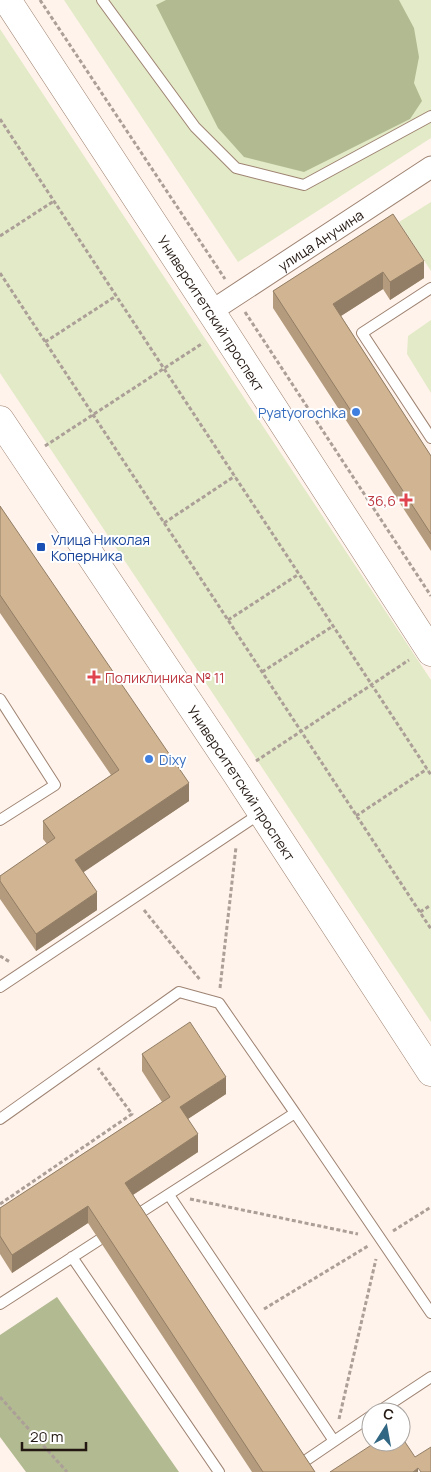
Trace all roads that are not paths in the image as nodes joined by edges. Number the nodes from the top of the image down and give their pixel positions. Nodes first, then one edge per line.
1 (7, 0) edge
2 (102, 0) edge
3 (431, 116) edge
4 (431, 167) edge
5 (431, 288) edge
6 (216, 321) junction
7 (0, 420) edge
8 (431, 438) edge
9 (430, 650) edge
10 (0, 699) edge
11 (262, 812) junction
12 (0, 820) edge
13 (0, 987) edge
14 (431, 1072) edge
15 (295, 1113) junction
16 (0, 1118) edge
17 (169, 1195) junction
18 (135, 1216) edge
19 (99, 1240) edge
20 (72, 1257) junction
21 (0, 1304) edge
22 (431, 1313) edge
23 (431, 1376) edge
24 (393, 1402) edge
25 (361, 1423) edge
26 (334, 1441) junction
27 (299, 1464) edge
28 (219, 1472) edge

1 - 6 main road, Университетский проспект
2 - 3 lane
4 - 6 street, улица Анучина
5 - 8 lane
6 - 9 main road, Университетский проспект
7 - 11 main road, Университетский проспект
10 - 12 lane
11 - 13 lane
11 - 14 main road, Университетский проспект
15 - 16 lane
15 - 17 lane
15 - 22 lane
17 - 18 lane
17 - 26 lane
19 - 20 lane
20 - 21 lane
20 - 28 lane
23 - 24 lane
25 - 26 lane
26 - 27 lane

